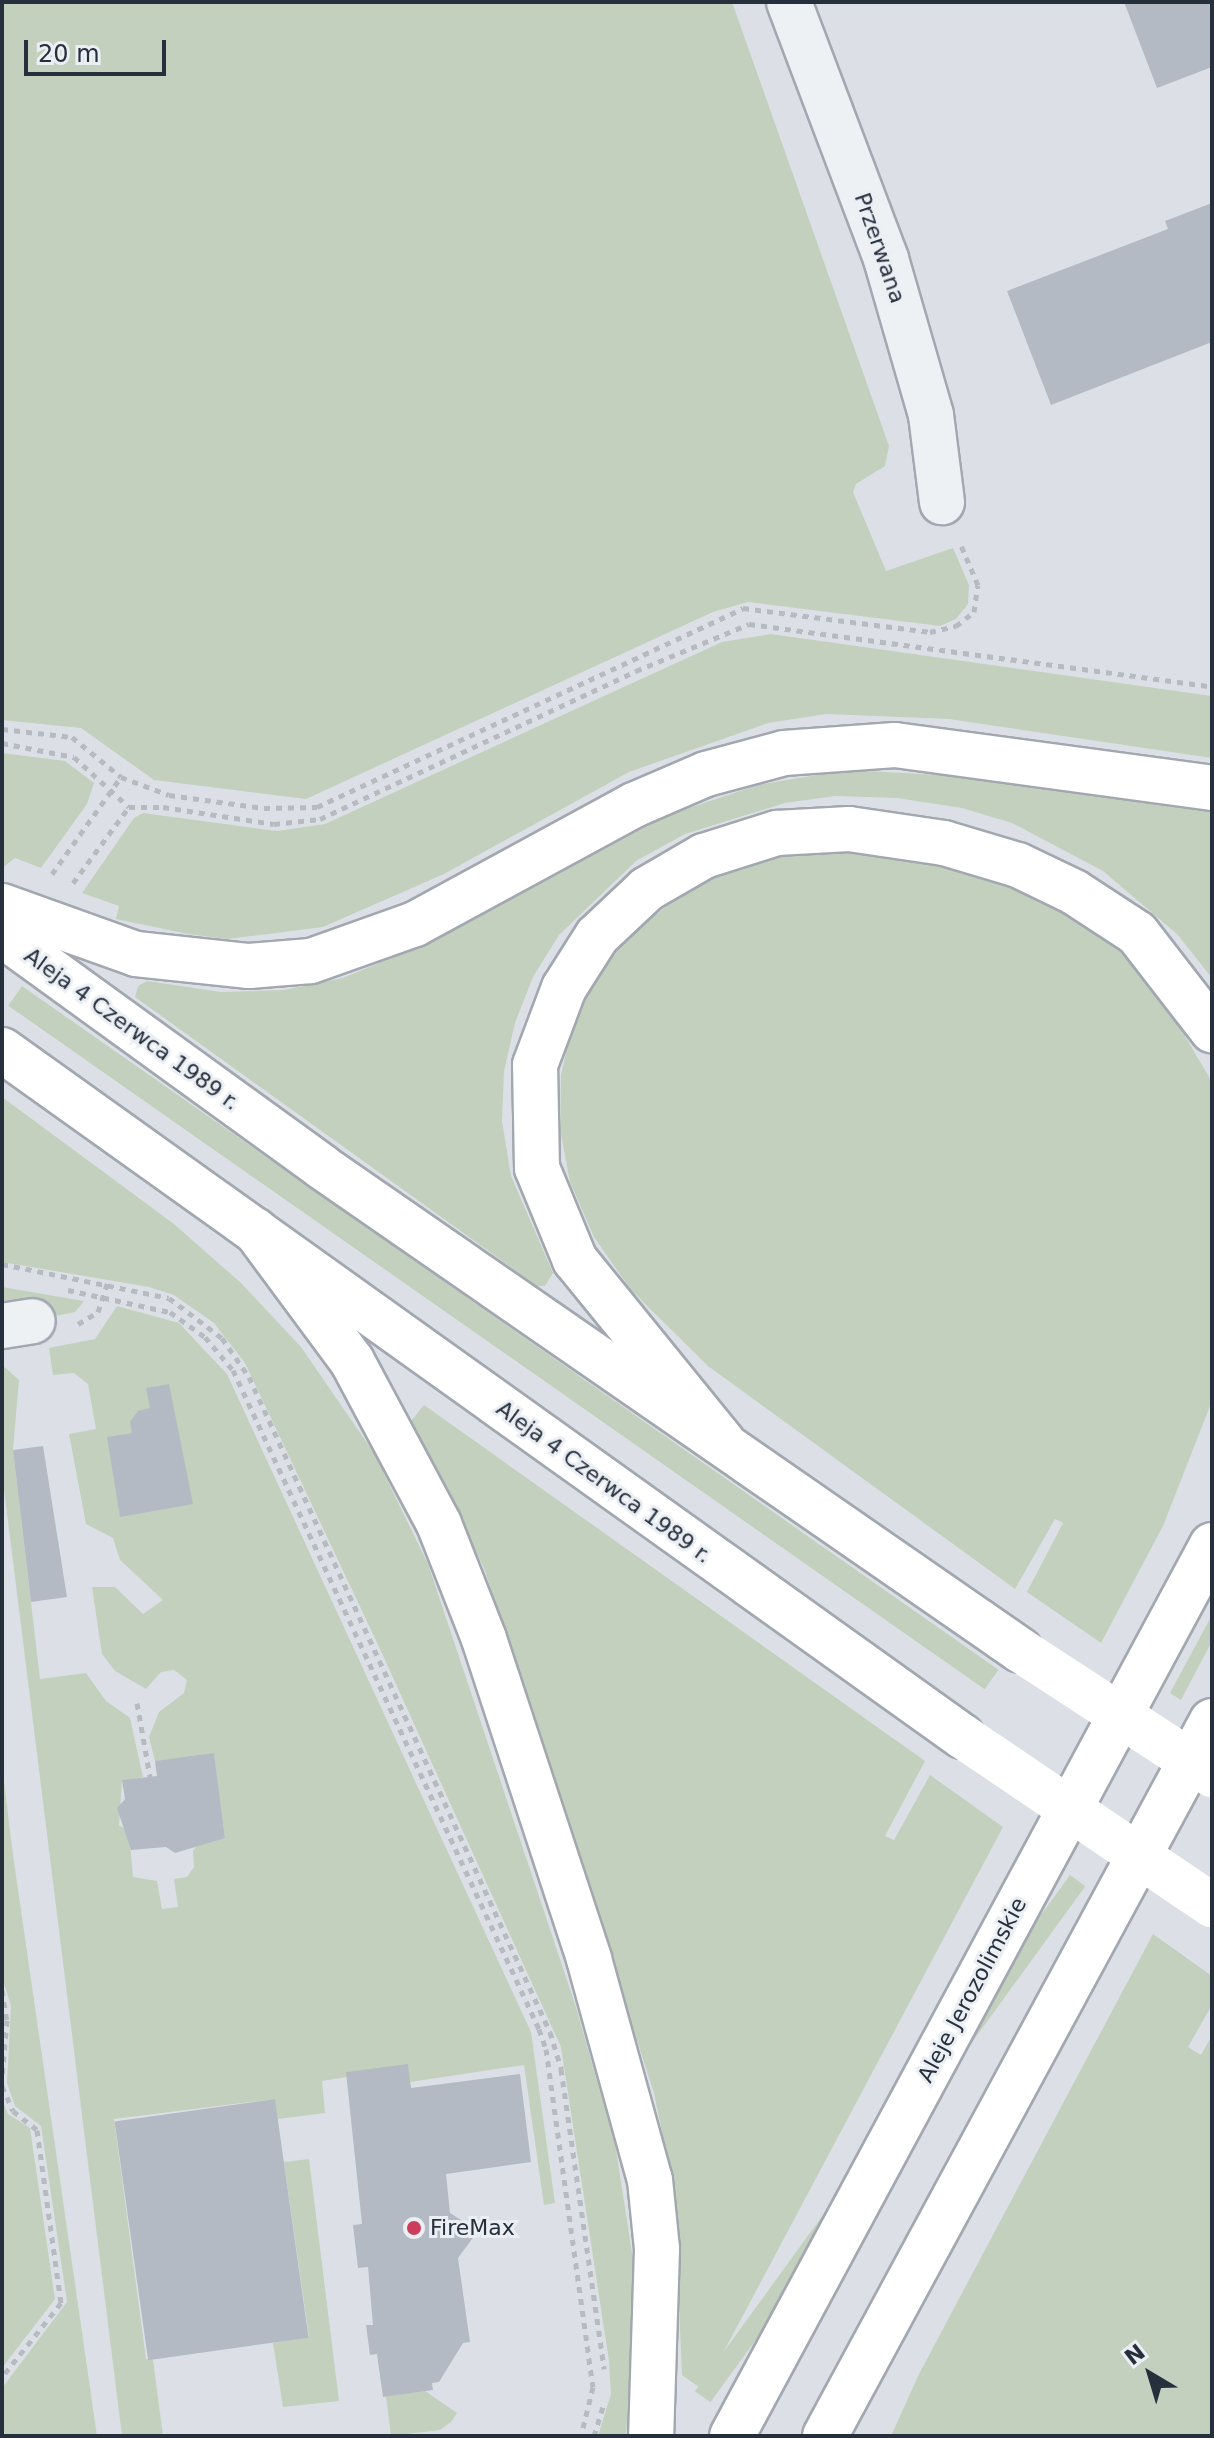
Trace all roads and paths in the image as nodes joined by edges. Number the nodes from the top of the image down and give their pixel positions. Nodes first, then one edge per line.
1 (789, 2) edge
2 (942, 502) joint
3 (1212, 687) edge
4 (2, 729) edge
5 (2, 743) edge
6 (121, 777) junction
7 (1212, 788) edge
8 (113, 790) junction
9 (129, 807) junction
10 (51, 875) dead end
11 (73, 883) dead end
12 (2, 906) edge
13 (2, 935) edge
14 (1212, 1030) edge
15 (2, 1050) edge
16 (255, 1230) junction
17 (2, 1264) edge
18 (122, 1299) dead end
19 (723, 1442) junction
20 (1212, 1545) edge
21 (137, 1703) dead end
22 (1212, 1721) edge
23 (1212, 1775) edge
24 (150, 1777) dead end
25 (1212, 1905) edge
26 (2, 1990) edge
27 (2, 2078) edge
28 (2, 2086) edge
29 (897, 2303) junction
30 (2, 2377) edge
31 (605, 2381) dead end
32 (605, 2400) dead end
33 (581, 2436) edge
34 (594, 2436) edge
35 (651, 2436) edge
36 (732, 2436) edge
37 (825, 2436) edge
38 (859, 2436) edge

1 - 2 street, Przerwana
2 - 6 path
3 - 9 path
4 - 6 path
5 - 8 path
6 - 8 path
7 - 12 main road
8 - 9 path
8 - 10 path
9 - 11 path
13 - 19 main road, Aleja 4 Czerwca 1989 r.
14 - 19 main road
15 - 16 main road, Aleja 4 Czerwca 1989 r.
16 - 25 main road, Aleja 4 Czerwca 1989 r., bridge
16 - 35 main road
17 - 31 path
18 - 33 path
19 - 23 main road, Aleja 4 Czerwca 1989 r., bridge
20 - 36 main road, Aleje Jerozolimskie
21 - 24 path
22 - 29 main road
26 - 27 path
28 - 30 path
29 - 37 main road
29 - 38 main road
32 - 34 path

